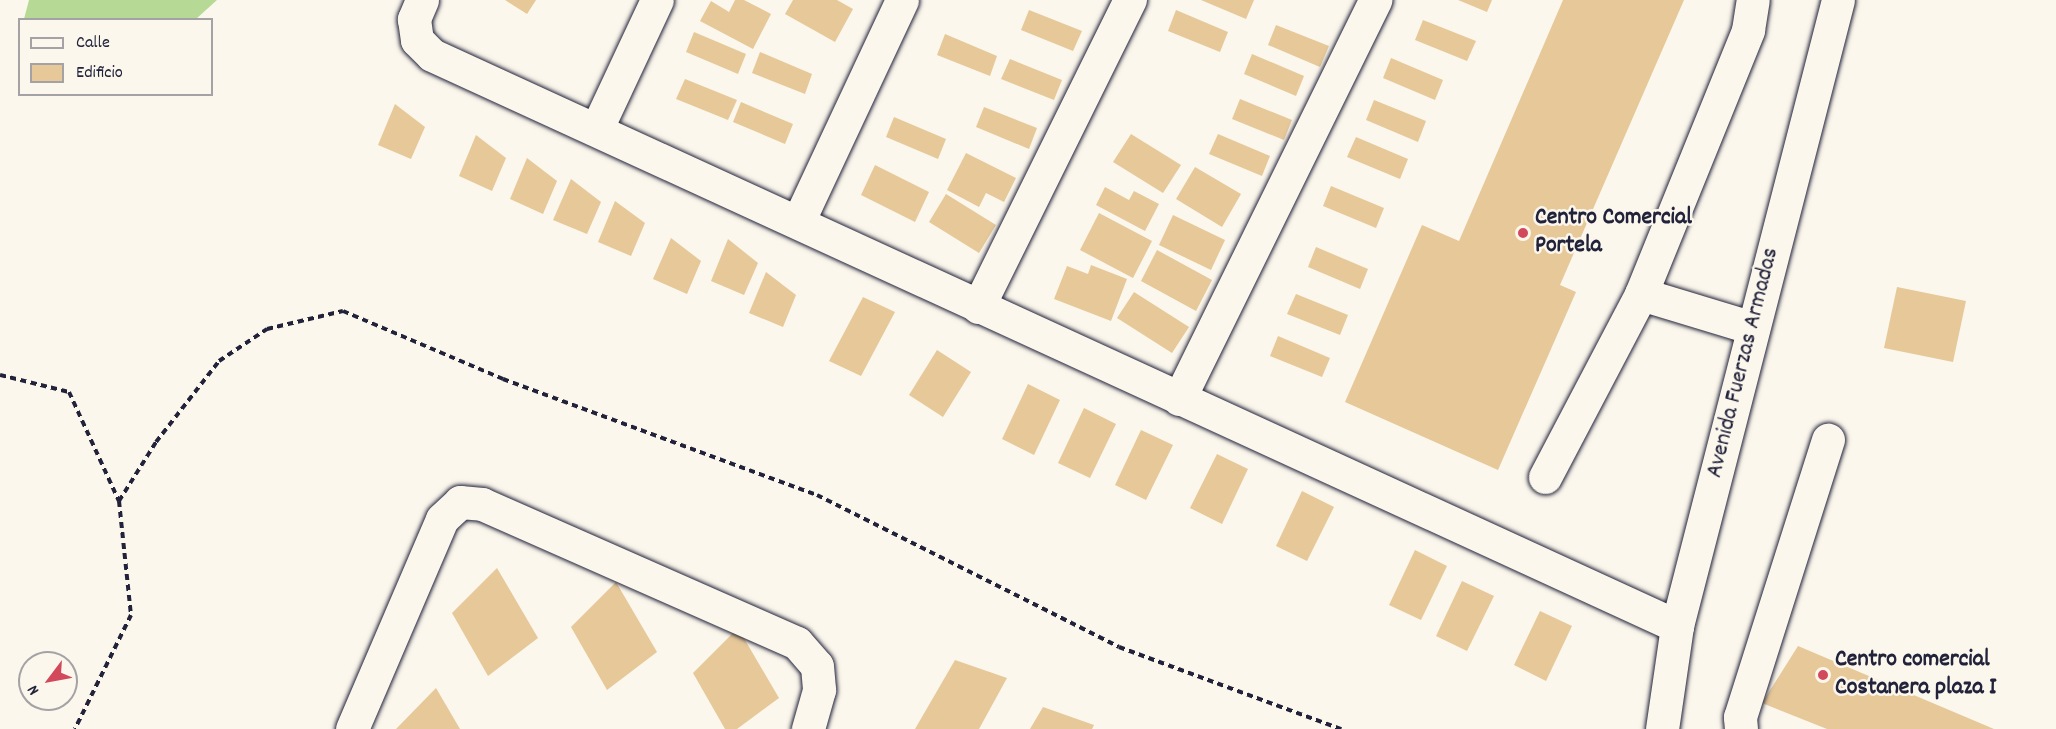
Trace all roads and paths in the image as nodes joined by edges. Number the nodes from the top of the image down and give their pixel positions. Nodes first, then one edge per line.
1 (422, 0) edge
2 (657, 0) edge
3 (902, 0) edge
4 (1130, 0) edge
5 (1375, 0) edge
6 (1753, 0) edge
7 (1838, 0) edge
8 (597, 128) junction
9 (798, 222) junction
10 (1641, 294) junction
11 (978, 306) junction
12 (1753, 328) junction
13 (0, 375) edge
14 (1179, 399) junction
15 (1828, 440) dead end
16 (1545, 477) dead end
17 (119, 501) junction
18 (1677, 626) junction
19 (75, 729) edge
20 (351, 729) edge
21 (808, 729) edge
22 (1341, 729) edge
23 (1662, 729) edge
24 (1741, 729) edge

1 - 8 street
2 - 8 street
3 - 9 street
4 - 11 street
5 - 14 street
6 - 10 street
7 - 12 street, Avenida Fuerzas Armadas
8 - 9 street
9 - 11 street
10 - 12 street
10 - 16 street
11 - 14 street
12 - 18 street, Avenida Fuerzas Armadas
13 - 17 path
14 - 18 street
15 - 24 street
17 - 19 path
17 - 22 path
18 - 23 street, Avenida Fuerzas Armadas
20 - 21 street

